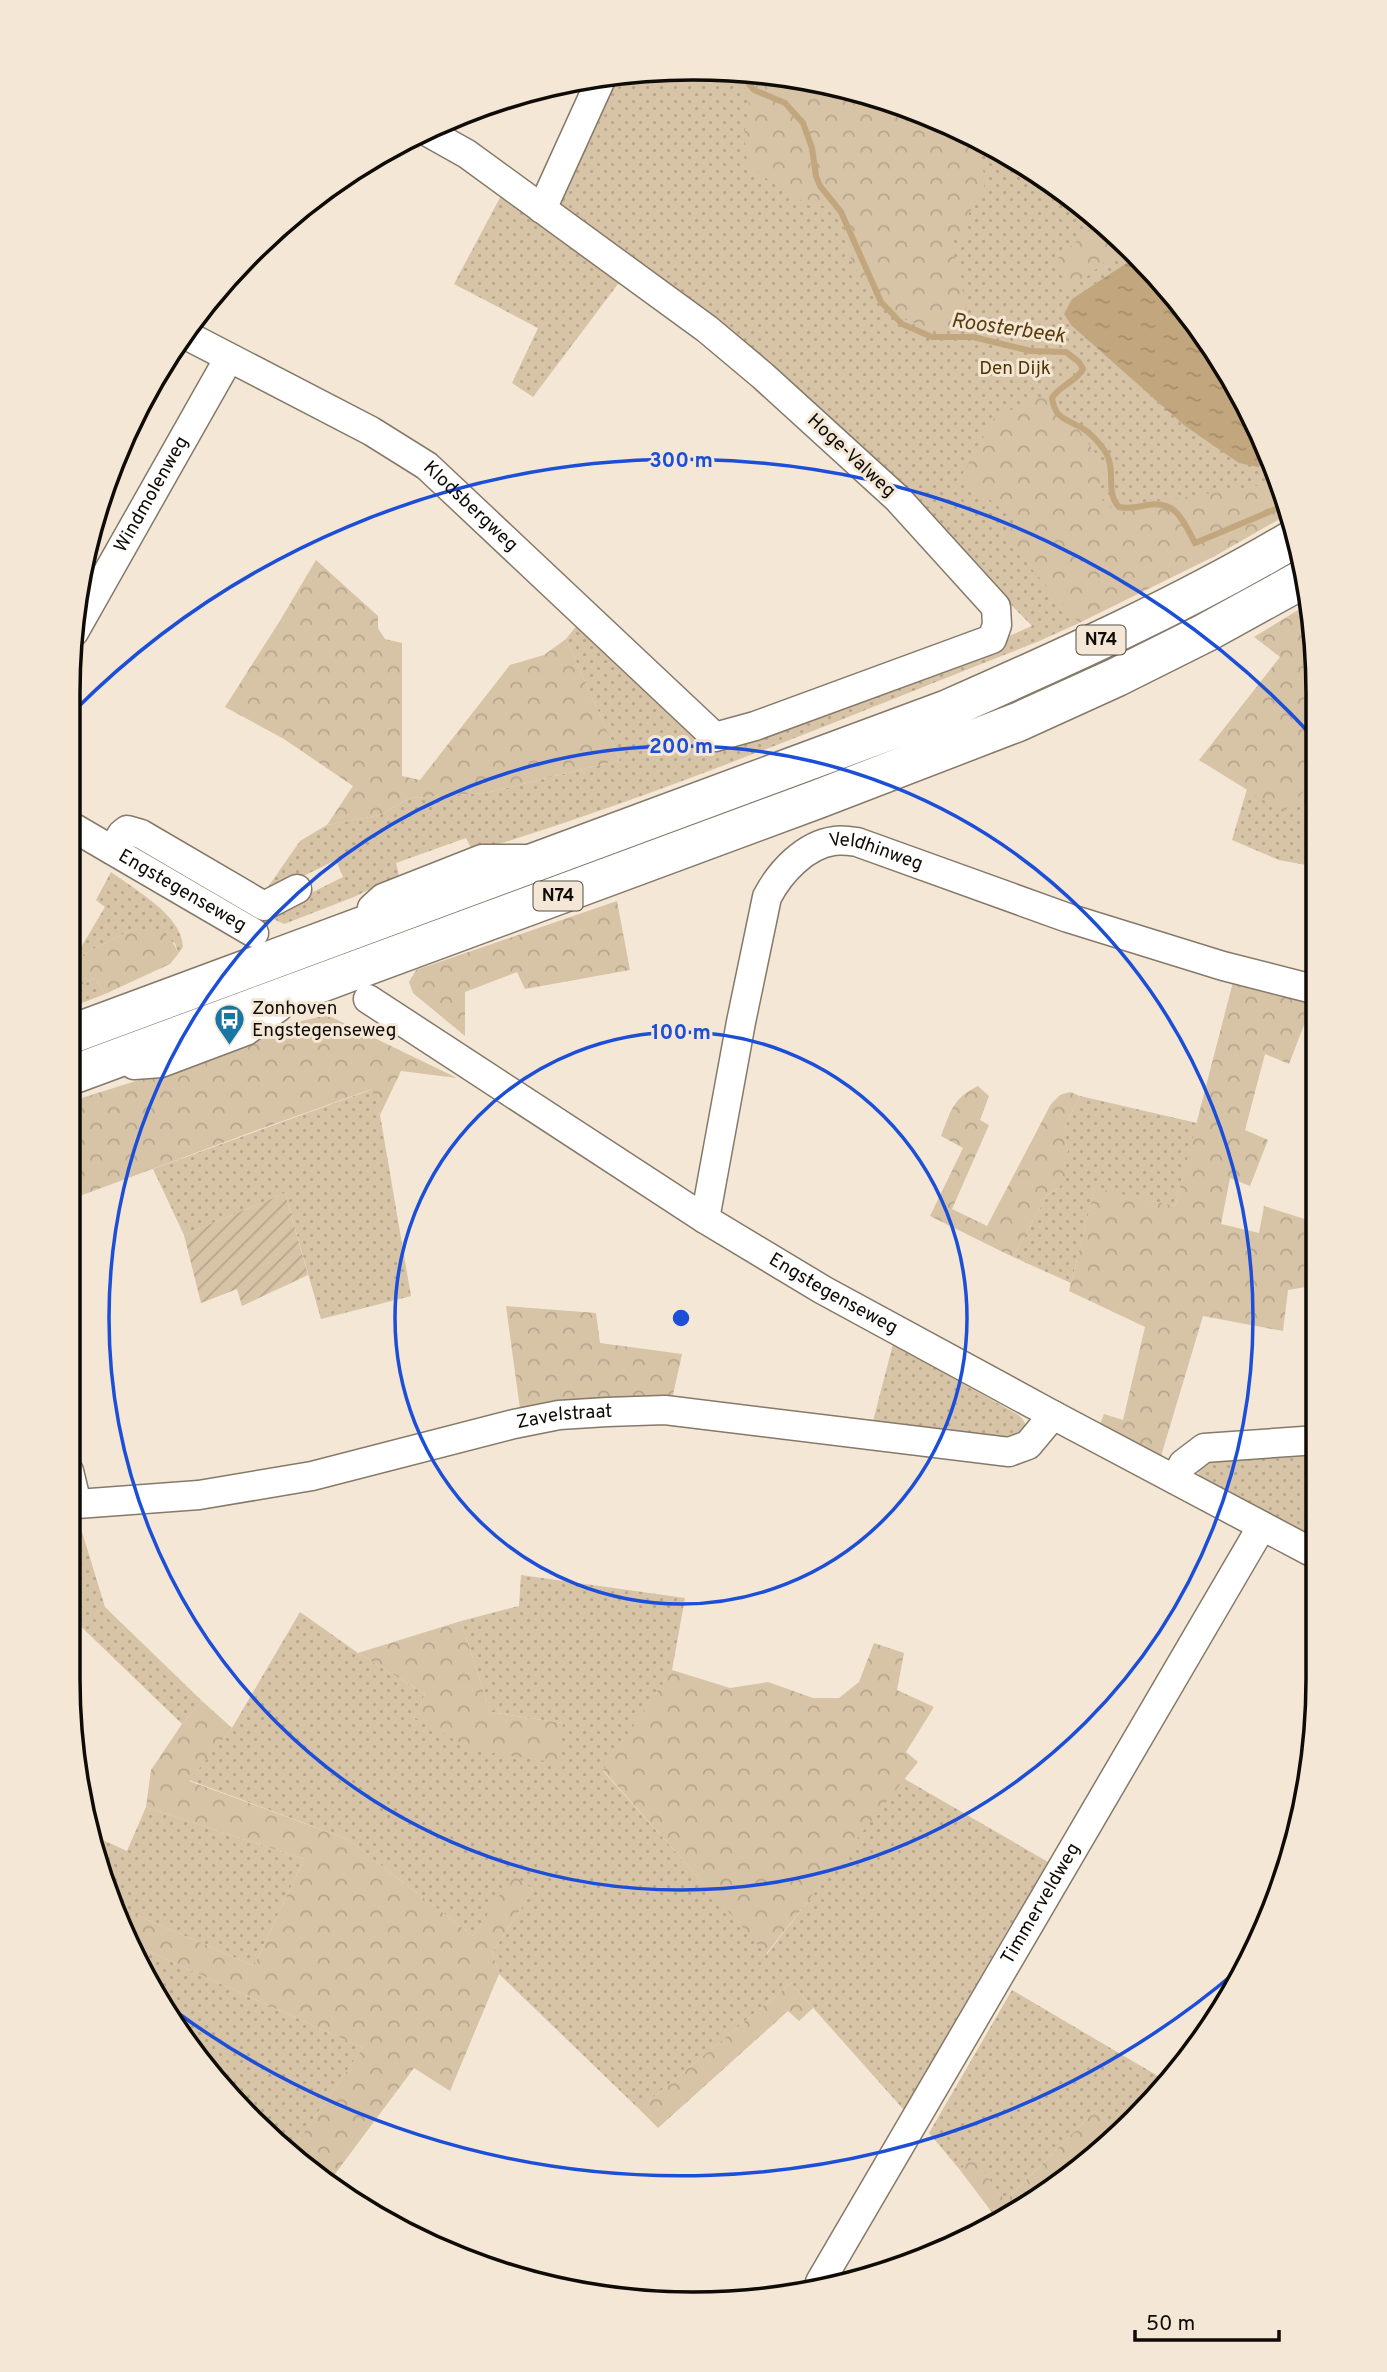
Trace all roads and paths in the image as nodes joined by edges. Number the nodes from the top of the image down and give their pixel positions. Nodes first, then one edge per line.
1 (597, 88) edge
2 (437, 137) edge
3 (542, 209) junction
4 (194, 339) edge
5 (229, 358) junction
6 (1288, 542) edge
7 (1296, 583) edge
8 (86, 610) edge
9 (715, 737) joint
10 (80, 832) edge
11 (111, 850) junction
12 (297, 889) dead end
13 (254, 933) dead end
14 (1306, 987) edge
15 (368, 999) dead end
16 (80, 1031) edge
17 (81, 1072) edge
18 (705, 1219) junction
19 (1053, 1415) junction
20 (1306, 1441) edge
21 (1175, 1479) junction
22 (80, 1505) edge
23 (1262, 1526) junction
24 (1306, 1549) edge
25 (822, 2278) edge

1 - 3 street
2 - 3 street, Hoge-Valweg
3 - 9 street, Hoge-Valweg
4 - 5 street, Klodsbergweg
5 - 8 street, Windmolenweg
5 - 9 street, Klodsbergweg
6 - 16 highway, N74
7 - 17 highway, N74
10 - 11 street, Engstegenseweg
11 - 12 street, Engstegenseweg
11 - 13 street, Engstegenseweg
14 - 18 street, Veldhinweg
15 - 18 street, Engstegenseweg
18 - 19 street, Engstegenseweg
19 - 21 street, Engstegenseweg
19 - 22 street, Zavelstraat
20 - 21 street
21 - 23 street, Engstegenseweg
23 - 24 street, Engstegenseweg
23 - 25 street, Timmerveldweg

